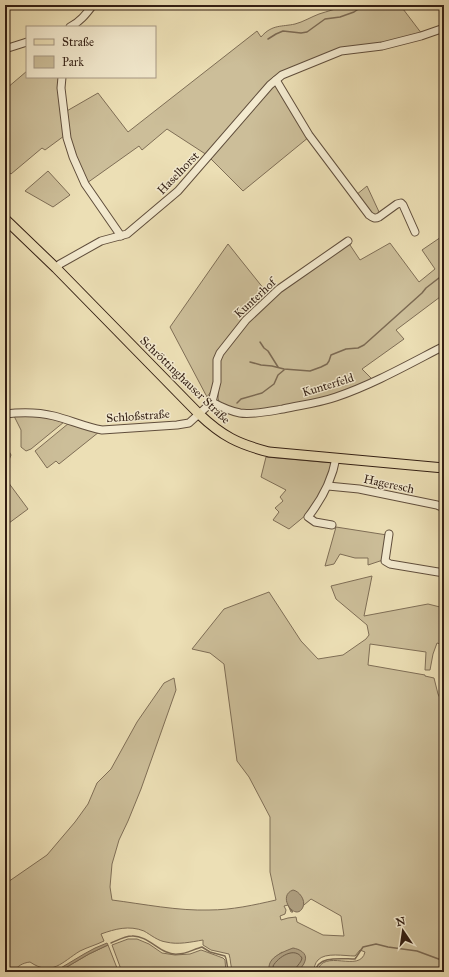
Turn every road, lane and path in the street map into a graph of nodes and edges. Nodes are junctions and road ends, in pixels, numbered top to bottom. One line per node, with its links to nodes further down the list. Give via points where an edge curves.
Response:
1 (93, 5): 2 (street, via 85,16)
2 (72, 26)
3 (444, 28): 7 (street, Haselhorst, via 382,46 341,52 282,75)
4 (26, 42): 5 (street)
5 (5, 49)
6 (62, 78): 10 (street, via 67,138 73,158 85,184)
7 (276, 80): 9 (street, via 309,135 369,215 373,218 379,217 397,204 401,204); 10 (street, Haselhorst, via 178,191 127,234)
8 (5, 219): 12 (main road, Schröttinghauser Straße)
9 (415, 232)
10 (120, 236): 12 (street, Haselhorst, via 101,241)
11 (348, 241): 14 (street, Kunterhof, via 280,290 246,320 217,360 217,382)
12 (56, 268): 16 (main road, Schröttinghauser Straße)
13 (444, 346): 14 (street, Kunterfeld, via 374,381 320,402 242,414)
14 (212, 402): 16 (street)
15 (5, 414): 16 (street, Schloßstraße, via 54,416 102,430 178,425 189,423)
16 (199, 414): 17 (main road, Schröttinghauser Straße, via 225,435 253,448 269,452)
17 (336, 458): 18 (main road, Schröttinghauser Straße); 19 (street)
18 (444, 468)
19 (328, 486): 20 (street, Hageresch, via 359,489); 21 (street, via 308,517 315,522)
20 (444, 508)
21 (332, 525)
22 (389, 534): 23 (street, via 385,561)
23 (444, 573)

